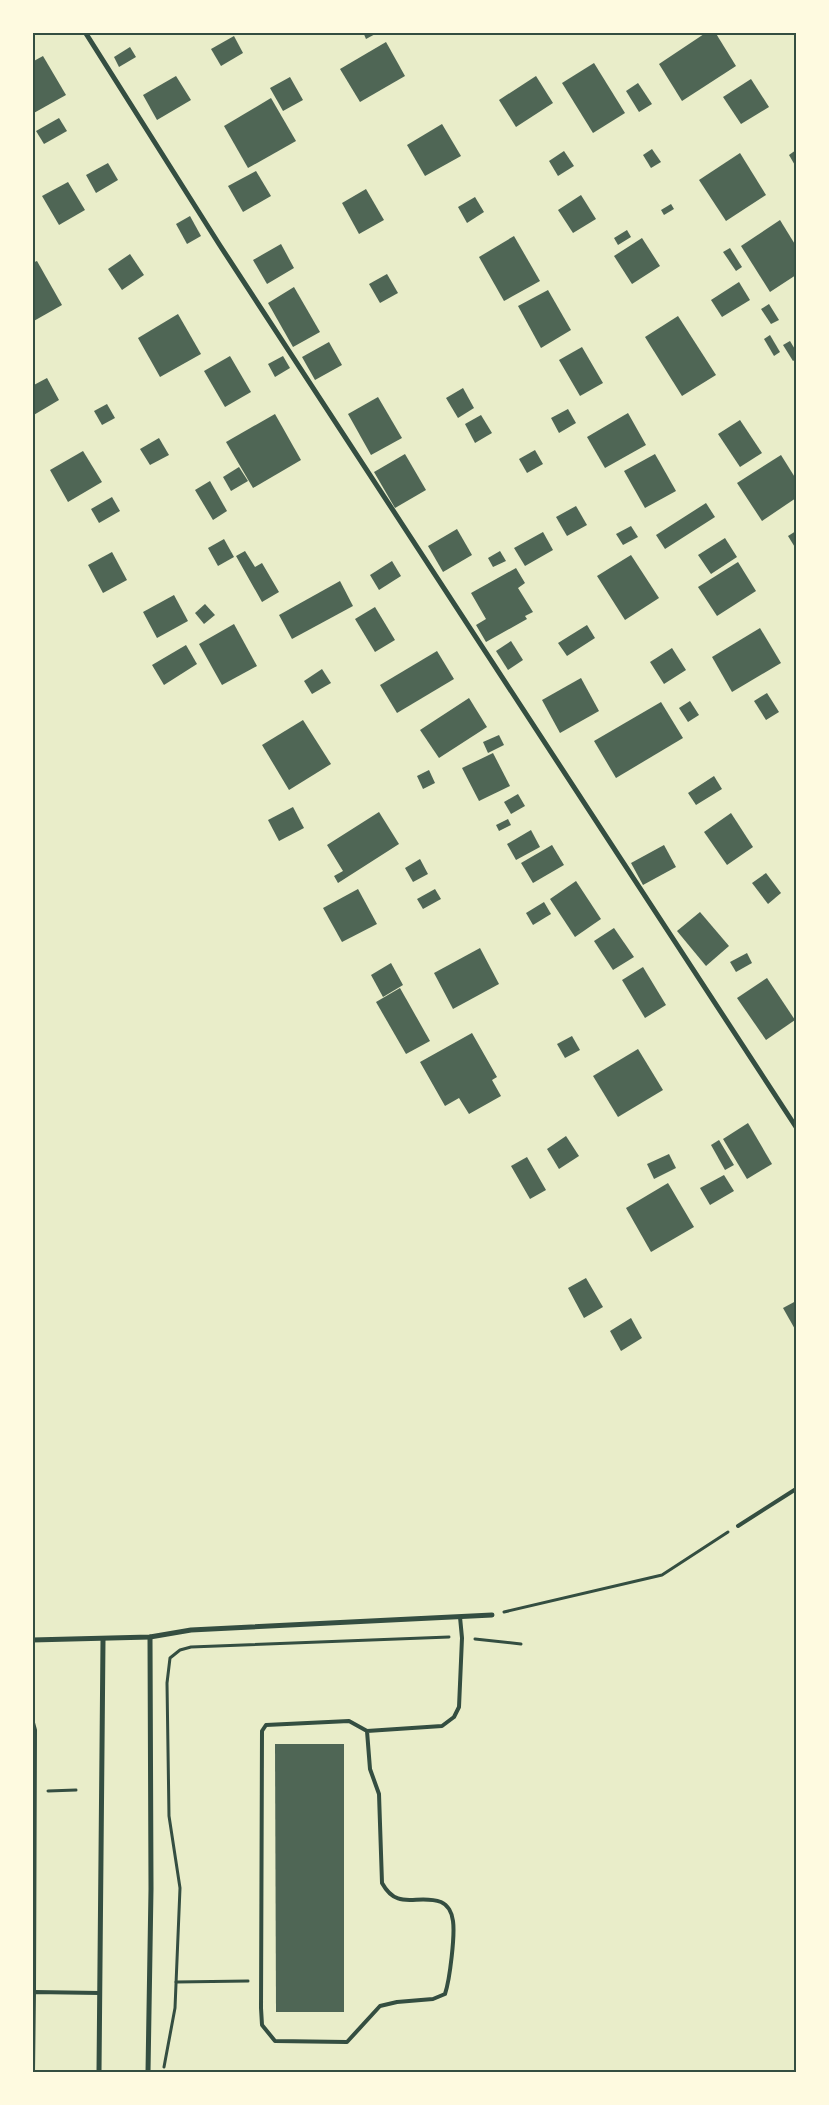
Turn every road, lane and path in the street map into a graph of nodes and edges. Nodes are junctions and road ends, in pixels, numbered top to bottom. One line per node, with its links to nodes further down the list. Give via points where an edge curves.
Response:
1 (85, 32): 2 (street, via 224,253)
2 (796, 1127)
3 (796, 1488): 4 (lane)
4 (738, 1526): 5 (path, via 662,1575)
5 (492, 1616): 6 (street)
6 (460, 1617): 7 (street, via 191,1630); 11 (lane, via 461,1687 459,1707 454,1717 442,1726)
7 (150, 1637): 9 (street); 20 (street)
8 (32, 1640): 9 (street)
9 (103, 1640): 17 (street)
10 (32, 1719): 13 (lane, via 35,1730)
11 (367, 1731): 14 (lane, via 349,1720 266,1724 262,1731); 14 (lane, via 370,1769 379,1794 382,1883 388,1894 400,1899 441,1902 449,1908 453,1921 449,1981 445,1994 433,1999 380,2006 347,2042 275,2041 262,2025)
12 (76, 1790): 13 (path)
13 (35, 1791): 16 (lane)
14 (261, 1980): 15 (path)
15 (176, 1982)
16 (34, 1992): 17 (lane); 18 (lane)
17 (100, 1993): 19 (street)
18 (33, 2072)
19 (99, 2072)
20 (148, 2072)

